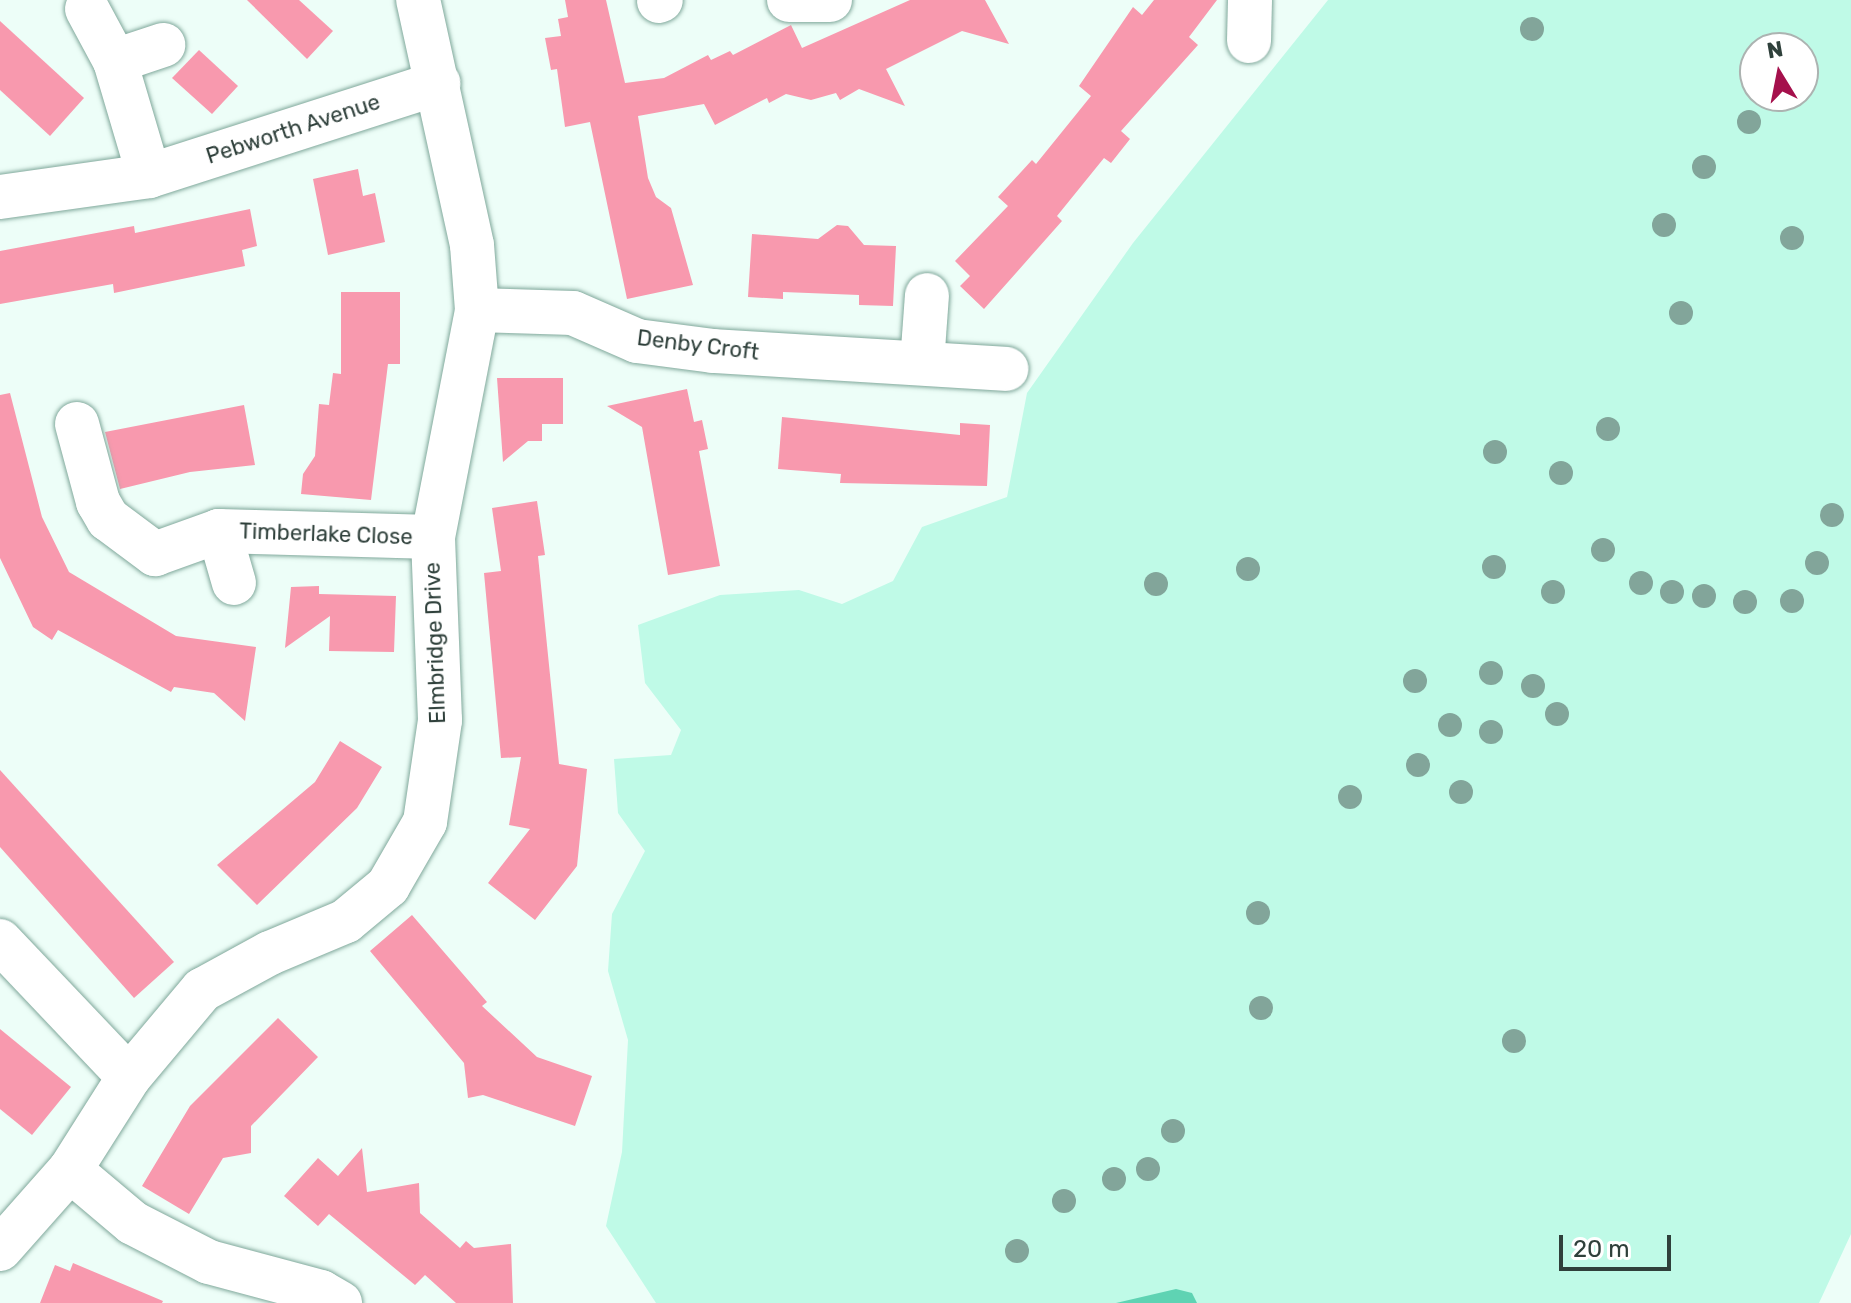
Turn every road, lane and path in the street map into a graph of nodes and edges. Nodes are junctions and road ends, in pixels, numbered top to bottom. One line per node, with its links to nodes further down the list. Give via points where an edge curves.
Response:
1 (418, 0): 7 (street, Elmbridge Drive)
2 (789, 0): 3 (street)
3 (830, 0)
4 (87, 9): 6 (street)
5 (163, 45): 6 (street)
6 (115, 61): 8 (street)
7 (438, 83): 8 (street, Pebworth Avenue); 11 (street, Elmbridge Drive, via 472,245)
8 (149, 176): 9 (street, Pebworth Avenue)
9 (0, 197)
10 (927, 295): 12 (street)
11 (477, 310): 12 (street, Denby Croft, via 573,313 637,341 713,351); 16 (street, Elmbridge Drive)
12 (922, 363): 13 (street, Denby Croft)
13 (1006, 369)
14 (77, 424): 15 (street, Timberlake Close, via 98,502 108,519 155,554)
15 (219, 531): 16 (street, Timberlake Close); 17 (street, Timberlake Close)
16 (433, 537): 19 (street, Elmbridge Drive, via 440,720 425,822 388,886 346,921 202,990)
17 (234, 583)
18 (0, 941): 19 (street)
19 (129, 1077): 20 (street, Elmbridge Drive)
20 (70, 1170): 21 (street, Elmbridge Drive); 22 (street, via 133,1223 209,1262 321,1292)
21 (0, 1249)
22 (340, 1303)

